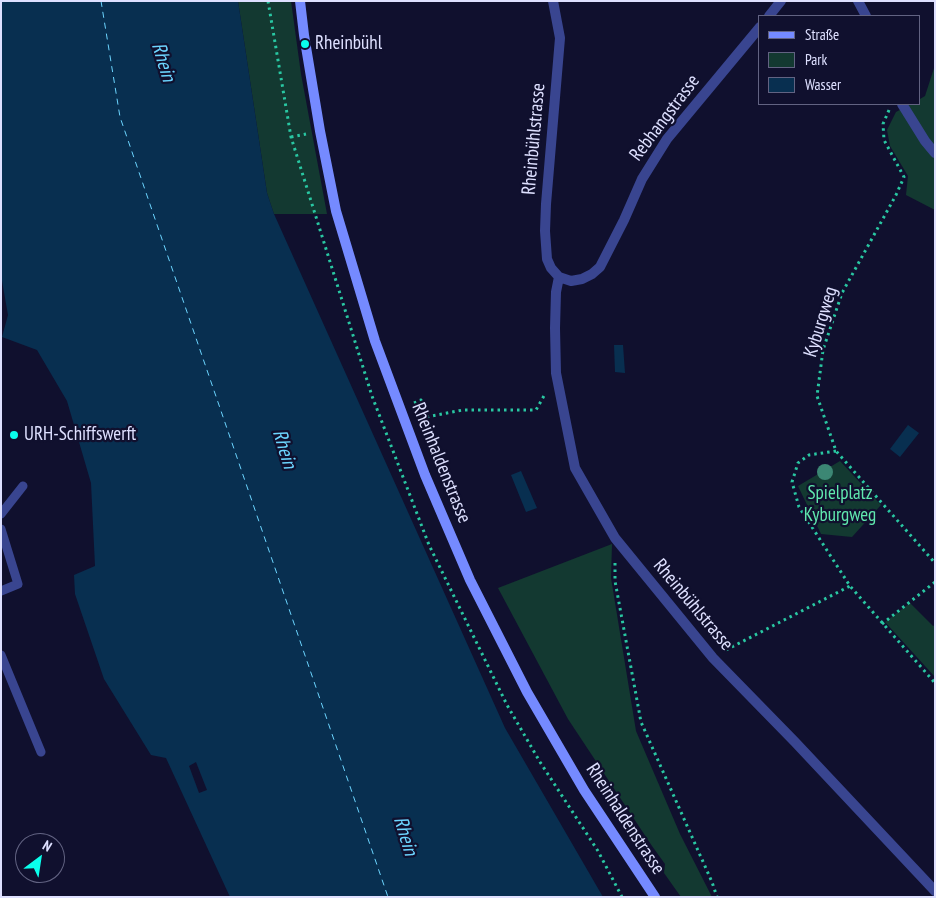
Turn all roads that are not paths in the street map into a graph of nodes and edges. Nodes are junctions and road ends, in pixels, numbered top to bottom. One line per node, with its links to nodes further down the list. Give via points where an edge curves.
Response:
1 (300, 1): 18 (main road, Rheinhaldenstrasse, via 336,211 375,342 425,475 470,580 528,692 584,790)
2 (553, 1): 10 (street, Rheinbühlstrasse, via 560,38 545,231 547,259)
3 (781, 1): 5 (street)
4 (858, 1): 6 (street)
5 (770, 15)
6 (865, 15)
7 (758, 29): 10 (street, Rebhangstrasse, via 667,139 642,179 600,267 582,279 571,281)
8 (903, 105): 9 (street)
9 (935, 153)
10 (559, 277): 17 (street, Rheinbühlstrasse, via 554,328 556,373 575,468 615,538 713,658)
11 (23, 486): 12 (lane)
12 (1, 514)
13 (1, 529): 14 (lane, via 18,584)
14 (1, 591)
15 (1, 655): 16 (lane)
16 (41, 752)
17 (935, 891)
18 (655, 897)

